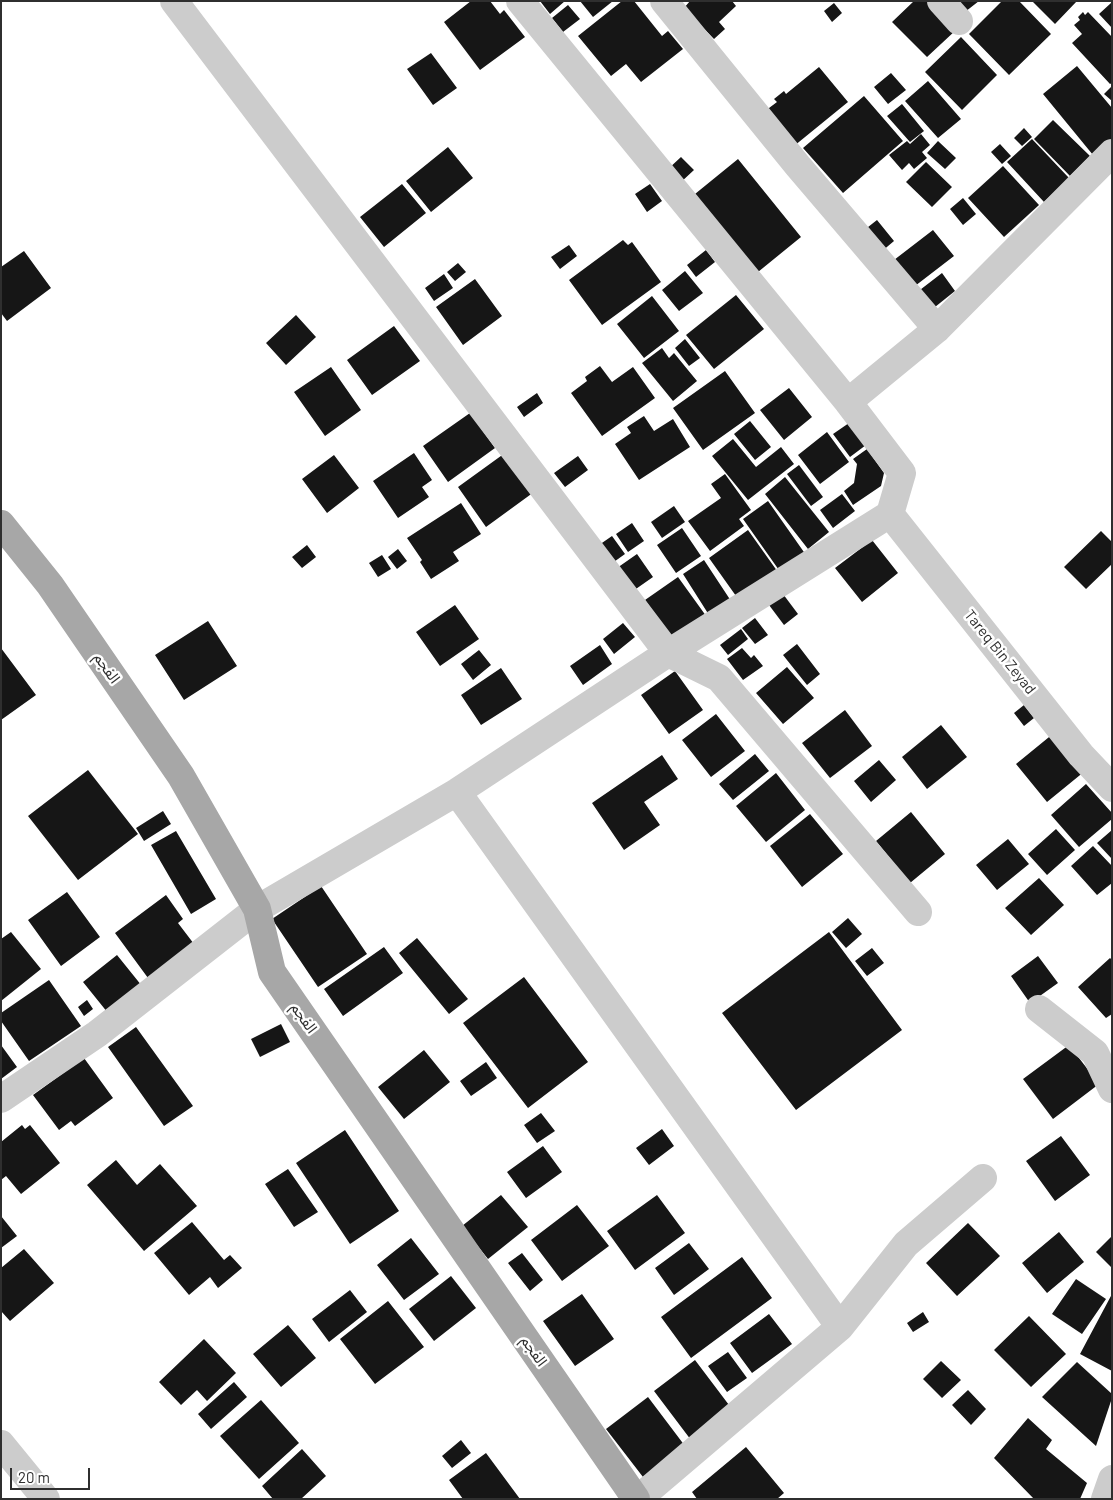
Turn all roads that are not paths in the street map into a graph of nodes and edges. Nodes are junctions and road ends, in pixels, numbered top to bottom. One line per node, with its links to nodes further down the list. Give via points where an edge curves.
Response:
1 (174, 1): 11 (street)
2 (520, 1): 8 (street)
3 (664, 1): 7 (street)
4 (941, 1): 5 (street)
5 (959, 21)
6 (1112, 153): 7 (street)
7 (936, 329): 8 (street)
8 (848, 402): 9 (street, via 902,473)
9 (890, 514): 11 (street); 12 (street, Tareq Bin Zeyad, via 1081,755)
10 (1, 524): 14 (main road, الفجم, via 50,585 181,776)
11 (668, 653): 13 (street); 15 (street, via 719,678)
12 (1112, 788)
13 (457, 792): 14 (street); 20 (street)
14 (258, 908): 18 (street, via 97,1034); 24 (main road, الفجم, via 272,972)
15 (918, 912)
16 (1039, 1009): 17 (street, via 1095,1054)
17 (1112, 1089)
18 (1, 1099)
19 (983, 1178): 20 (street, via 906,1244)
20 (840, 1326): 24 (street)
21 (1, 1444): 23 (street)
22 (1112, 1479): 25 (street)
23 (33, 1494)
24 (637, 1499)
25 (1105, 1499)

